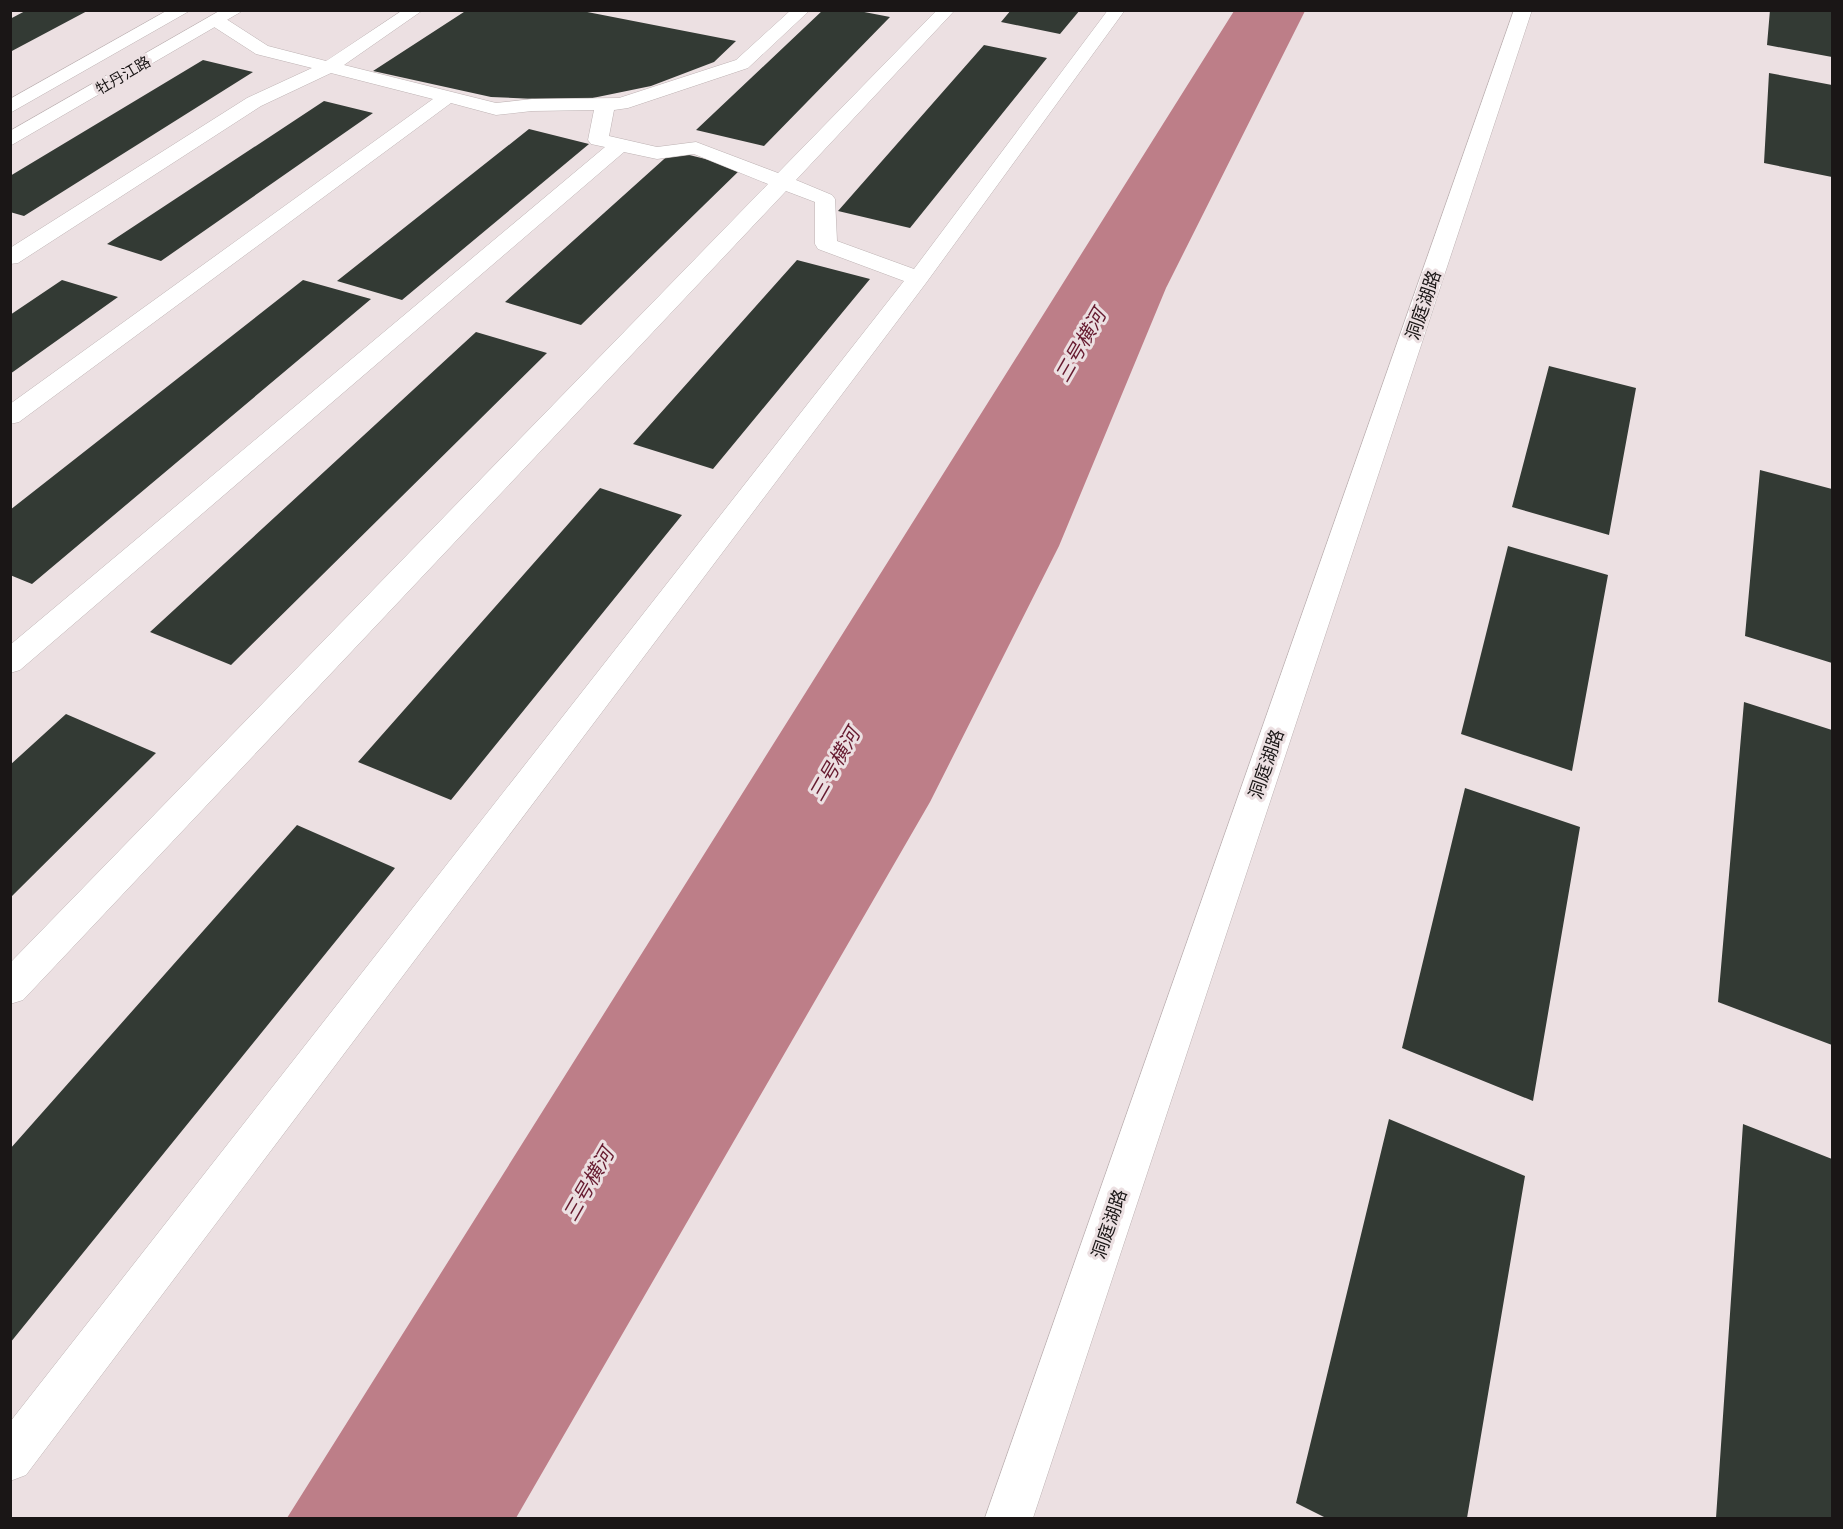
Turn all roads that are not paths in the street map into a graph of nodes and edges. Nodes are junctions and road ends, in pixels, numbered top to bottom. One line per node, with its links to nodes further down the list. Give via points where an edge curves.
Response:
1 (182, 10): 12 (street, 牡丹江路)
2 (235, 10): 8 (street, 牡丹江路)
3 (415, 10): 9 (lane)
4 (802, 10): 11 (lane, via 742,64 621,104)
5 (947, 10): 15 (lane)
6 (1117, 10): 17 (lane)
7 (1523, 10): 22 (street, 洞庭湖路)
8 (217, 21): 9 (lane, via 262,50); 13 (street, 牡丹江路)
9 (329, 67): 10 (lane); 16 (lane, via 254,102)
10 (448, 97): 11 (lane, via 495,109); 18 (lane)
11 (605, 105): 14 (lane, via 598,140)
12 (10, 107)
13 (10, 140)
14 (620, 144): 15 (lane, via 657,153 696,147); 19 (lane)
15 (782, 181): 17 (lane, via 825,199 826,244); 20 (lane)
16 (10, 258)
17 (918, 278): 21 (lane)
18 (10, 416)
19 (10, 662)
20 (10, 988)
21 (10, 1459)
22 (1009, 1518)

